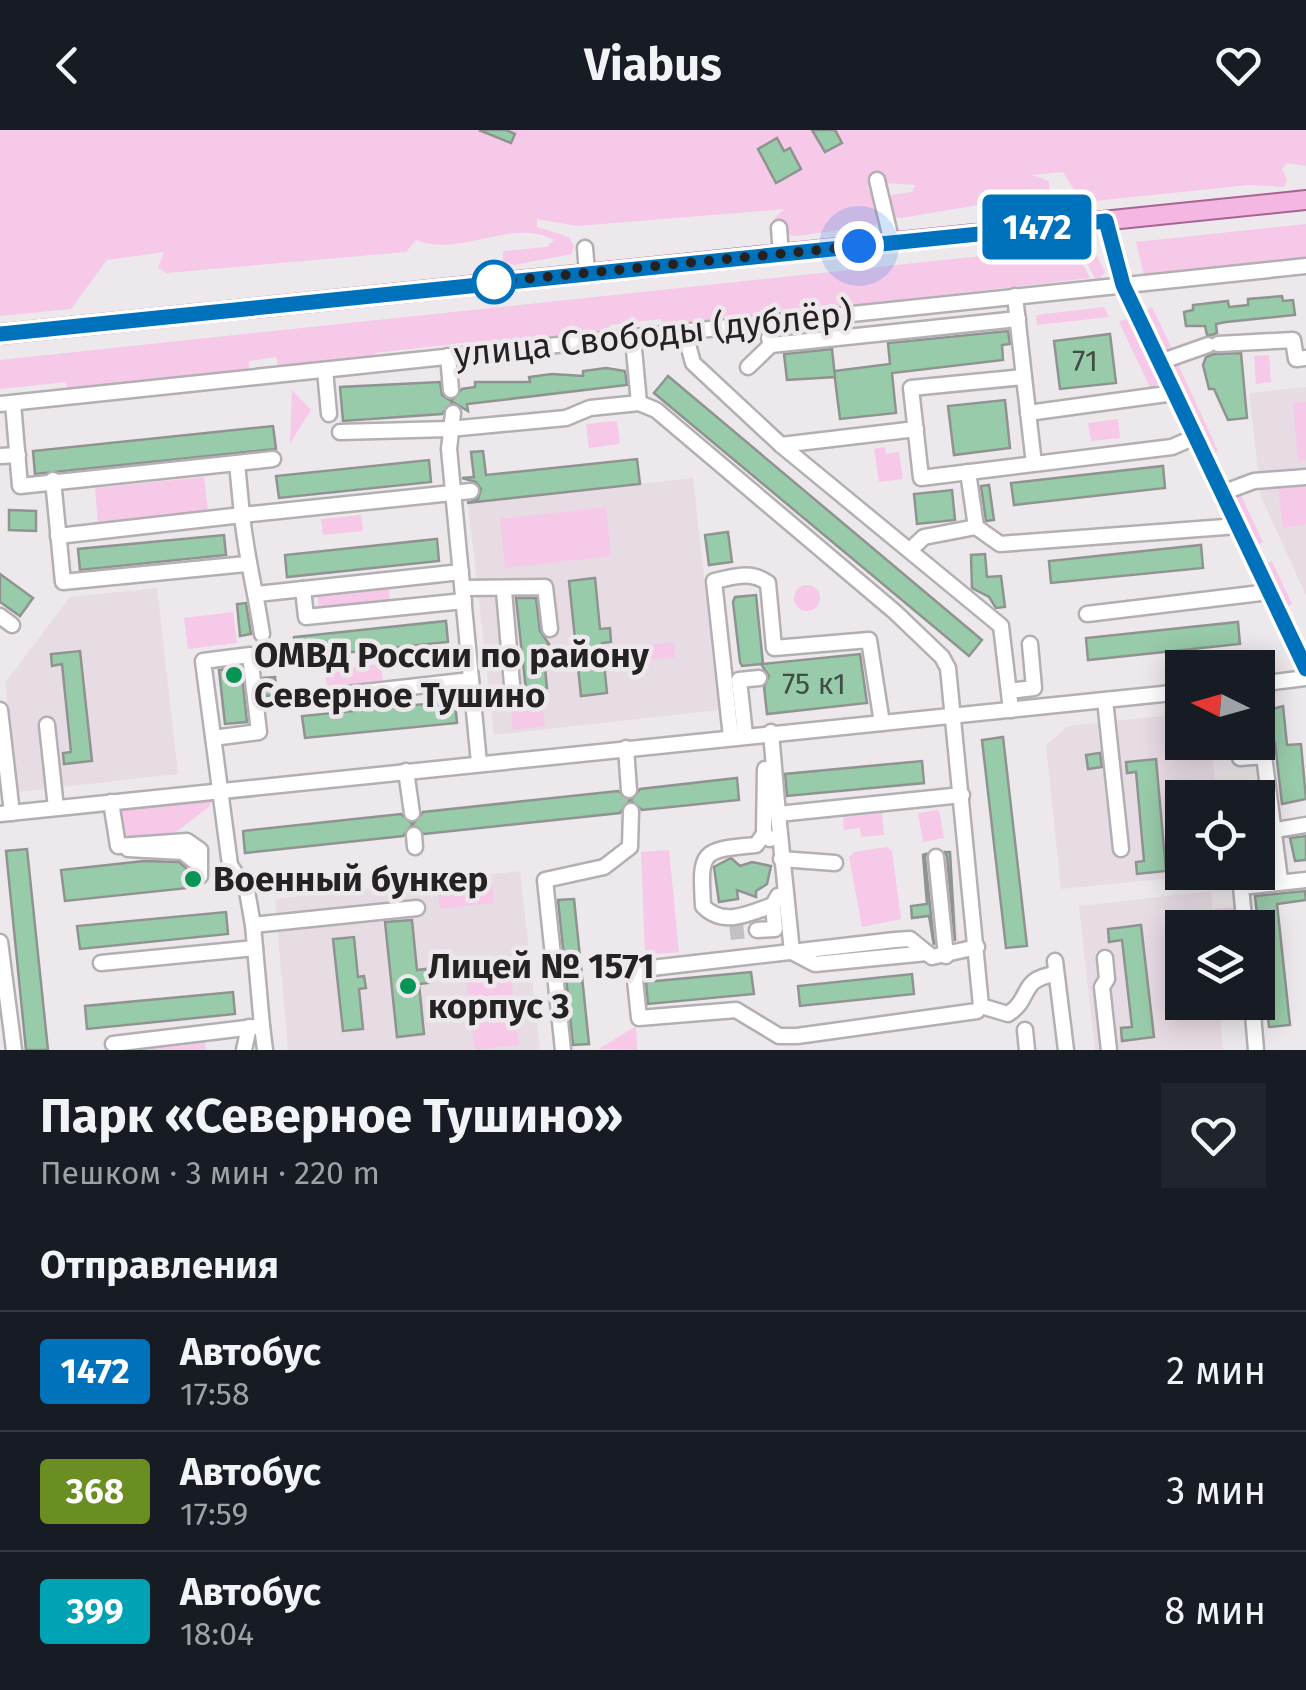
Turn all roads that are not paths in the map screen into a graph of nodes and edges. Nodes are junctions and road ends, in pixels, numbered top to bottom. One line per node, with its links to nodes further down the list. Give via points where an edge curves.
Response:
1 (876, 180): 5 (street)
2 (1306, 200): 3 (main road)
3 (1106, 221): 5 (main road); 10 (street)
4 (779, 228): 7 (street)
5 (892, 243): 7 (main road)
6 (585, 248): 9 (street)
7 (781, 254): 9 (main road)
8 (1306, 266): 10 (street, улица Свободы (дублёр))
9 (587, 272): 18 (main road)
10 (1123, 285): 11 (street, улица Свободы (дублёр)); 24 (street)
11 (1015, 296): 12 (street, улица Свободы (дублёр)); 14 (street)
12 (948, 303): 13 (street, улица Свободы (дублёр)); 16 (street)
13 (856, 311): 15 (street, улица Свободы (дублёр)); 19 (street)
14 (1018, 319): 16 (street); 27 (street)
15 (766, 324): 17 (street, улица Свободы (дублёр)); 21 (street)
16 (951, 326): 19 (street)
17 (685, 333): 20 (street, улица Свободы (дублёр)); 39 (street, via 693,363)
18 (0, 334)
19 (859, 336): 21 (street)
20 (632, 339): 22 (street, улица Свободы (дублёр)); 31 (street)
21 (771, 344): 25 (street)
22 (448, 356): 26 (street, улица Свободы (дублёр)); 28 (street)
23 (1306, 358): 24 (street, via 1296,360 1293,340 1281,338 1213,345)
24 (1160, 362): 29 (street)
25 (748, 368)
26 (325, 370): 30 (street, улица Свободы (дублёр)); 34 (street)
27 (1024, 377): 33 (street); 36 (street, via 911,388)
28 (451, 390)
29 (1174, 393): 33 (street); 38 (street)
30 (6, 403): 40 (street)
31 (638, 403): 35 (street); 78 (street, via 656,410 942,656)
32 (453, 413): 35 (street)
33 (1028, 413): 44 (street)
34 (329, 414)
35 (450, 429): 37 (street); 49 (street)
36 (916, 429): 39 (street); 45 (street, via 922,478)
37 (340, 432)
38 (1195, 437): 44 (street, via 1172,448); 50 (street)
39 (781, 445): 55 (street)
40 (18, 455): 41 (street); 47 (street, via 20,486)
41 (0, 456)
42 (273, 459): 43 (street)
43 (237, 463): 47 (street); 51 (street)
44 (1034, 464): 45 (street)
45 (968, 472): 53 (street)
46 (1306, 476): 50 (street)
47 (53, 480): 54 (street)
48 (471, 491): 49 (street)
49 (454, 492): 51 (street); 57 (street)
50 (1222, 492): 52 (street)
51 (242, 515): 54 (street); 56 (street)
52 (1238, 526): 53 (street, via 1000,544); 60 (street)
53 (976, 527): 55 (street, via 924,536)
54 (58, 536): 56 (street, via 63,582)
55 (910, 550): 71 (street, via 1001,626)
56 (246, 564): 61 (street)
57 (462, 587): 58 (street); 58 (street, via 306,617); 59 (street); 69 (street)
58 (302, 589): 61 (street)
59 (504, 591): 63 (street, via 545,587); 73 (street)
60 (1270, 592): 62 (street); 66 (street)
61 (256, 594): 64 (street)
62 (1087, 614)
63 (550, 630)
64 (262, 634)
65 (1030, 644): 71 (street, via 1034,688)
66 (1306, 669)
67 (759, 678): 82 (street, via 739,680)
68 (1306, 678): 70 (street)
69 (471, 680): 74 (street); 86 (street)
70 (1275, 682)
71 (1009, 690): 77 (street)
72 (1165, 694): 75 (street)
73 (514, 696)
74 (294, 700)
75 (1106, 700): 77 (street); 102 (street)
76 (0, 710): 85 (street)
77 (1011, 710): 78 (street)
78 (954, 716): 79 (street); 90 (street)
79 (882, 723): 81 (street); 82 (street, via 870,640 774,648 768,583 756,574 714,581)
80 (47, 726): 92 (street)
81 (766, 733): 82 (street); 96 (street); 99 (street)
82 (738, 736): 84 (street)
83 (213, 738): 83 (street, via 259,732 250,655 203,661); 89 (street)
84 (626, 748): 86 (street); 88 (street)
85 (3, 760): 94 (street)
86 (480, 763): 87 (street)
87 (406, 771): 89 (street); 95 (street)
88 (629, 790)
89 (219, 791): 91 (street); 114 (street, via 230,864 247,891)
90 (962, 795): 96 (street); 117 (street)
91 (112, 802): 92 (street); 101 (street)
92 (56, 808): 94 (street)
93 (631, 812): 131 (street, via 630,847 604,867 545,880)
94 (6, 813)
95 (412, 813)
96 (778, 814): 103 (street)
97 (1306, 825): 98 (street)
98 (1275, 831)
99 (764, 834): 103 (street); 111 (street, via 756,845 705,855 703,906 714,918 726,919)
100 (1275, 839): 108 (street)
101 (118, 846): 105 (street, via 183,852); 107 (street, via 187,842 200,850)
102 (1121, 849)
103 (780, 852): 106 (street); 110 (street)
104 (936, 856): 120 (street)
105 (193, 860)
106 (834, 862)
107 (200, 876)
108 (1280, 880): 109 (street); 113 (street, via 1241,886)
109 (1306, 880)
110 (786, 895): 111 (street); 119 (street)
111 (772, 905): 115 (street, via 775,928)
112 (417, 908): 114 (street)
113 (1243, 910)
114 (252, 925): 118 (street)
115 (757, 930)
116 (0, 942): 128 (street)
117 (977, 947): 120 (street); 123 (street)
118 (255, 948): 122 (street); 125 (street)
119 (792, 952): 120 (street, via 910,940 928,954); 123 (street, via 634,970 639,1018 736,1010 779,1036 797,1036 938,1020)
120 (946, 956)
121 (1105, 958): 134 (street)
122 (101, 963)
123 (981, 1006): 133 (street, via 1008,1014 1018,1008 1027,985 1056,968)
124 (1254, 1020): 135 (street)
125 (255, 1026): 127 (street); 129 (street); 130 (street)
126 (1025, 1030): 132 (street)
127 (113, 1044)
128 (14, 1050)
129 (244, 1050)
130 (265, 1050)
131 (563, 1050)
132 (1028, 1050)
133 (1066, 1050)
134 (1109, 1050)
135 (1256, 1050)

